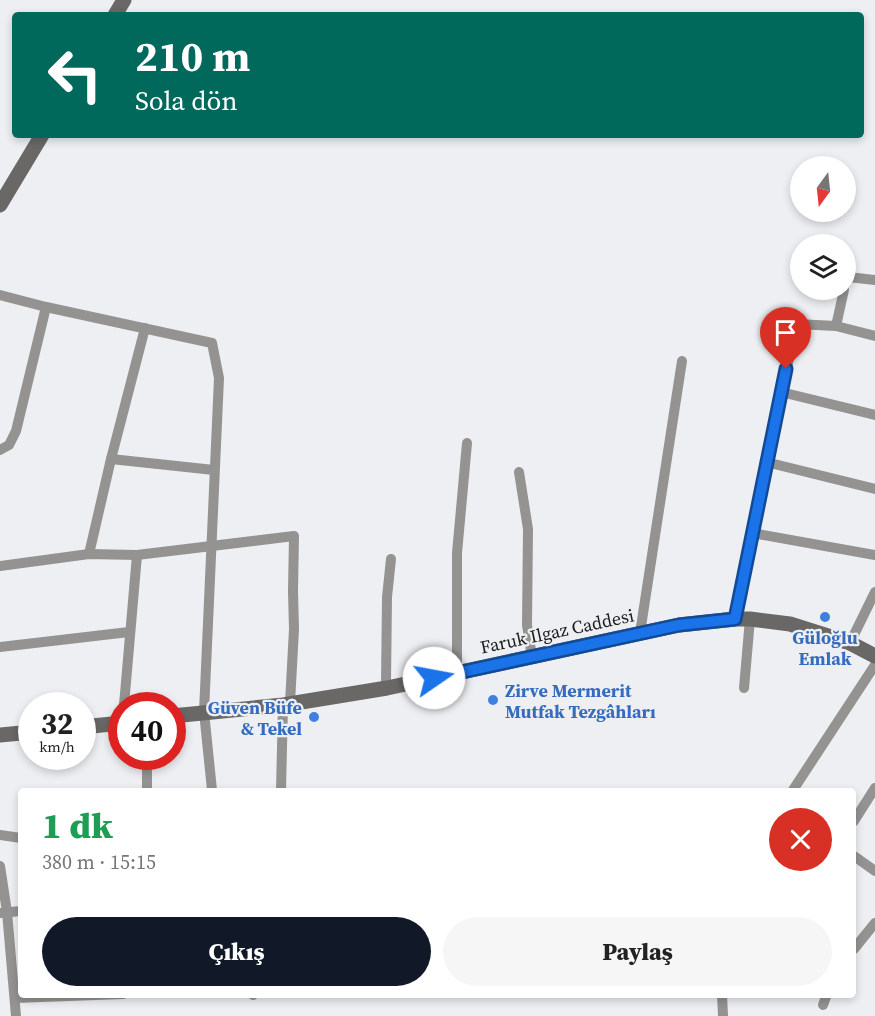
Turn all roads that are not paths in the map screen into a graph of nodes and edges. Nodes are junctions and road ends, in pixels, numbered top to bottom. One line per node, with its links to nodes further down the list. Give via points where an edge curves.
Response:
1 (40, 138): 2 (street)
2 (0, 205)
3 (856, 278): 4 (street)
4 (875, 280)
5 (0, 296): 7 (street)
6 (842, 300): 8 (street)
7 (46, 308): 9 (street); 15 (street, via 16,431 9,445)
8 (836, 326): 10 (street); 12 (street, via 795,324)
9 (145, 328): 16 (street); 18 (street, via 212,344 219,378)
10 (875, 336)
11 (682, 361): 31 (street)
12 (781, 392): 13 (street); 17 (street)
13 (875, 415)
14 (467, 443): 37 (street, via 457,553)
15 (0, 450)
16 (111, 459): 18 (street); 23 (street)
17 (766, 462): 20 (street); 21 (street)
18 (214, 470): 22 (street)
19 (519, 472): 35 (street, via 528,529 527,625)
20 (875, 489)
21 (752, 533): 25 (street); 29 (street)
22 (213, 545): 24 (street); 41 (street, via 294,536 294,629); 42 (street)
23 (89, 554): 24 (street); 27 (street)
24 (137, 555): 30 (street)
25 (875, 555)
26 (391, 559): 38 (street)
27 (0, 566)
28 (875, 592): 32 (street)
29 (742, 619): 31 (street, Faruk Ilgaz Caddesi); 32 (street, Faruk Ilgaz Caddesi, via 790,624); 39 (street)
30 (129, 632): 33 (street); 40 (street)
31 (640, 633): 35 (street, Faruk Ilgaz Caddesi)
32 (850, 643): 34 (street, Faruk Ilgaz Caddesi)
33 (0, 648)
34 (875, 656)
35 (532, 657): 37 (street, Faruk Ilgaz Caddesi)
36 (875, 665): 50 (street)
37 (457, 673): 38 (street, Faruk Ilgaz Caddesi)
38 (387, 688): 41 (street, Faruk Ilgaz Caddesi)
39 (744, 688)
40 (125, 692)
41 (286, 704): 42 (street, Faruk Ilgaz Caddesi); 49 (street)
42 (204, 712): 43 (street, Faruk Ilgaz Caddesi); 48 (street)
43 (186, 715)
44 (18, 733): 45 (street)
45 (0, 735)
46 (147, 770): 47 (street)
47 (147, 788)
48 (212, 788)
49 (281, 788)
50 (795, 788)
51 (875, 788): 52 (street)
52 (856, 818)
53 (0, 835): 54 (street)
54 (18, 837)
55 (856, 857): 57 (street)
56 (0, 866): 58 (street)
57 (875, 871)
58 (4, 913): 61 (street)
59 (875, 923): 60 (street)
60 (856, 947)
61 (15, 998): 62 (street); 64 (street)
62 (18, 998)
63 (722, 998): 65 (street)
64 (16, 1016)
65 (723, 1016)

